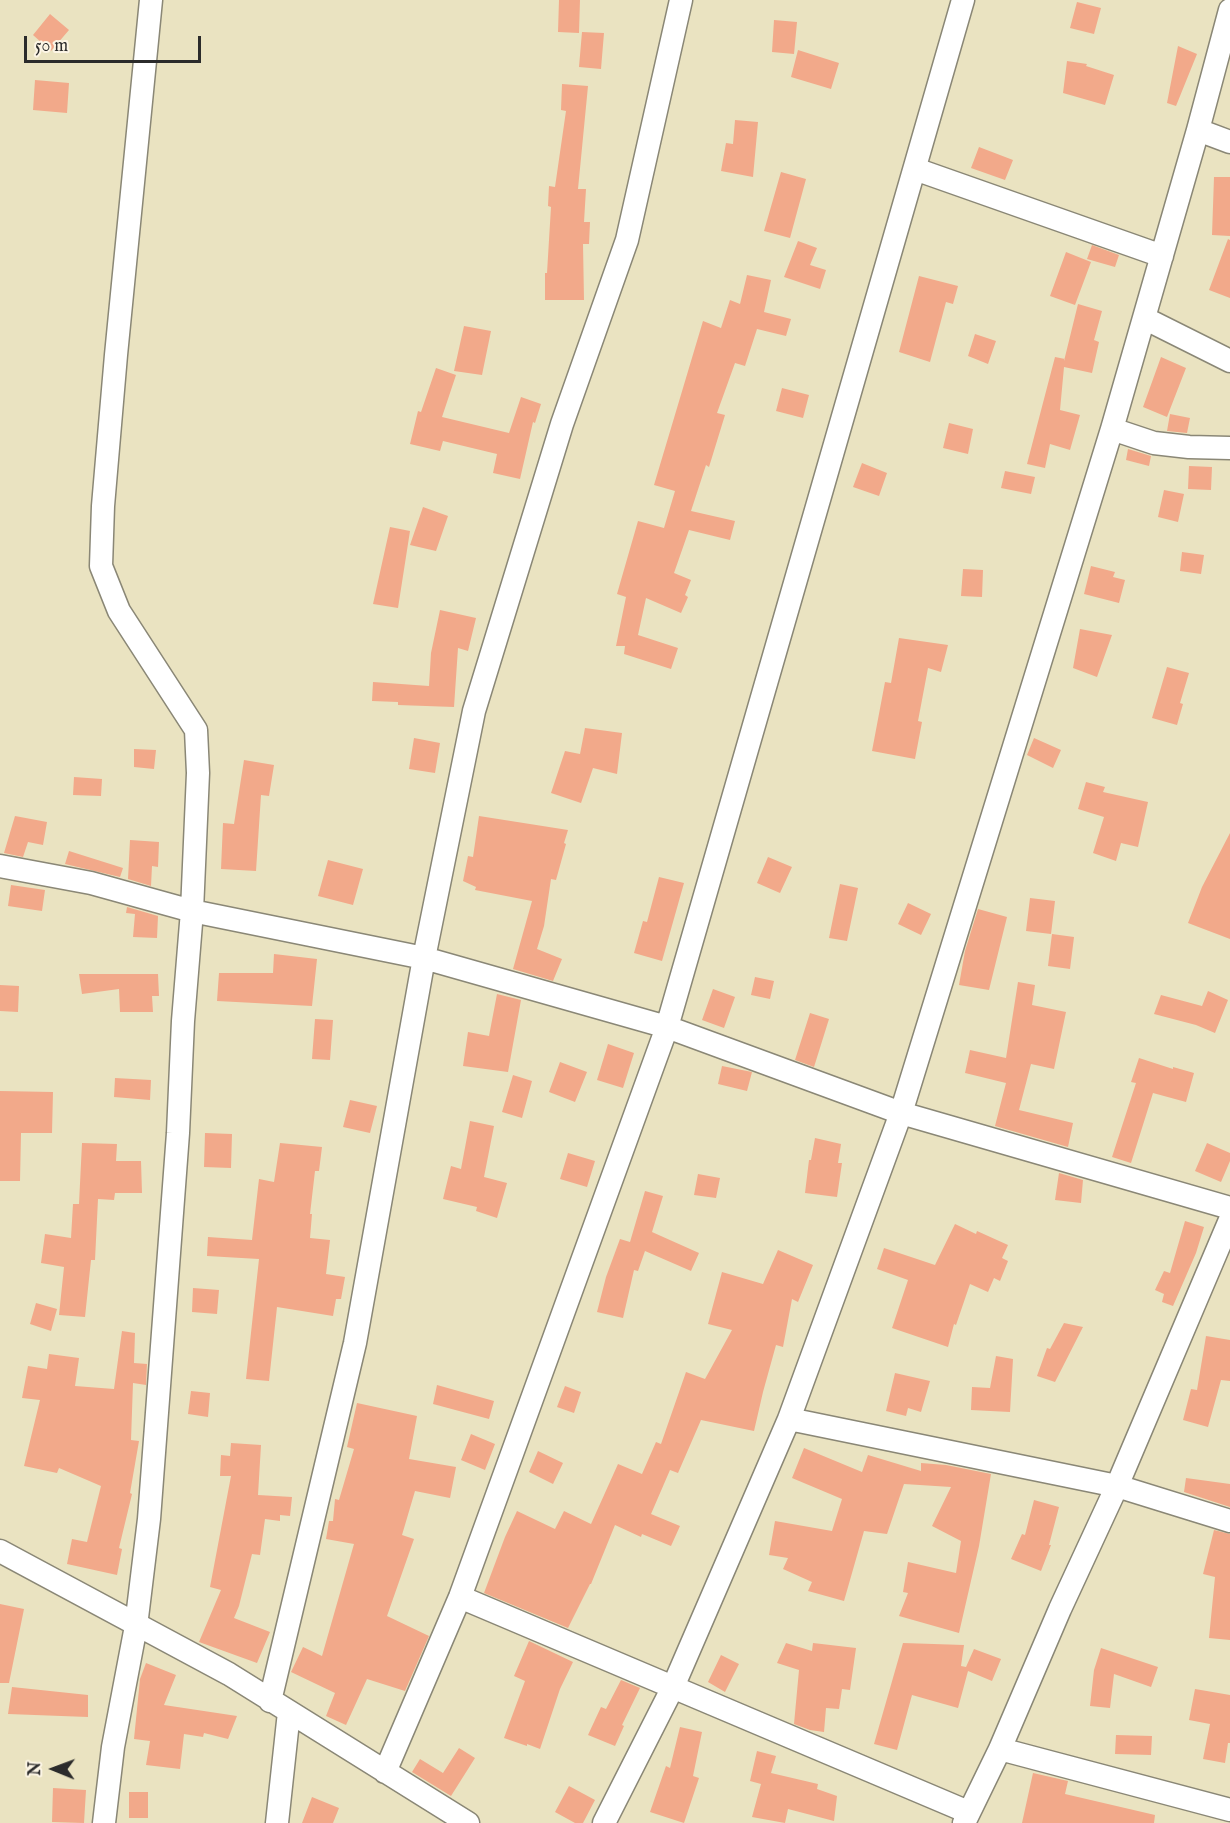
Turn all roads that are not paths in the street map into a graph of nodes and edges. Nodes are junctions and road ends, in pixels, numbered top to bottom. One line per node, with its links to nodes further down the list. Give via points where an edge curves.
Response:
1 (151, 0): 14 (street, via 116,355 101,566 119,611 196,730)
2 (681, 0): 15 (street, via 627,240 562,424 474,711)
3 (963, 0): 7 (street)
4 (1230, 9): 5 (street)
5 (1198, 130): 6 (street); 8 (street)
6 (1230, 142)
7 (915, 169): 8 (street); 16 (street)
8 (1162, 256): 9 (street)
9 (1144, 318): 10 (street); 11 (street)
10 (1230, 361)
11 (1112, 429): 12 (street, via 1154,443); 17 (street)
12 (1230, 448)
13 (0, 866): 14 (street, via 91,883)
14 (192, 911): 15 (street); 25 (street, via 149,1519)
15 (424, 958): 16 (street); 27 (street, via 354,1343)
16 (667, 1027): 17 (street); 24 (street)
17 (901, 1113): 18 (street); 20 (street)
18 (1230, 1208)
19 (1230, 1220): 21 (street)
20 (789, 1419): 21 (street); 26 (street)
21 (1117, 1486): 22 (street); 28 (street)
22 (1230, 1521)
23 (0, 1551): 25 (street)
24 (460, 1597): 26 (street); 29 (street)
25 (136, 1626): 27 (street, via 229,1674); 32 (street, via 113,1747)
26 (672, 1687): 31 (street); 35 (street)
27 (279, 1706): 29 (street); 33 (street)
28 (1000, 1749): 30 (street); 31 (street)
29 (385, 1772): 34 (street)
30 (1230, 1810)
31 (966, 1818)
32 (104, 1823)
33 (277, 1823)
34 (468, 1823)
35 (604, 1823)

